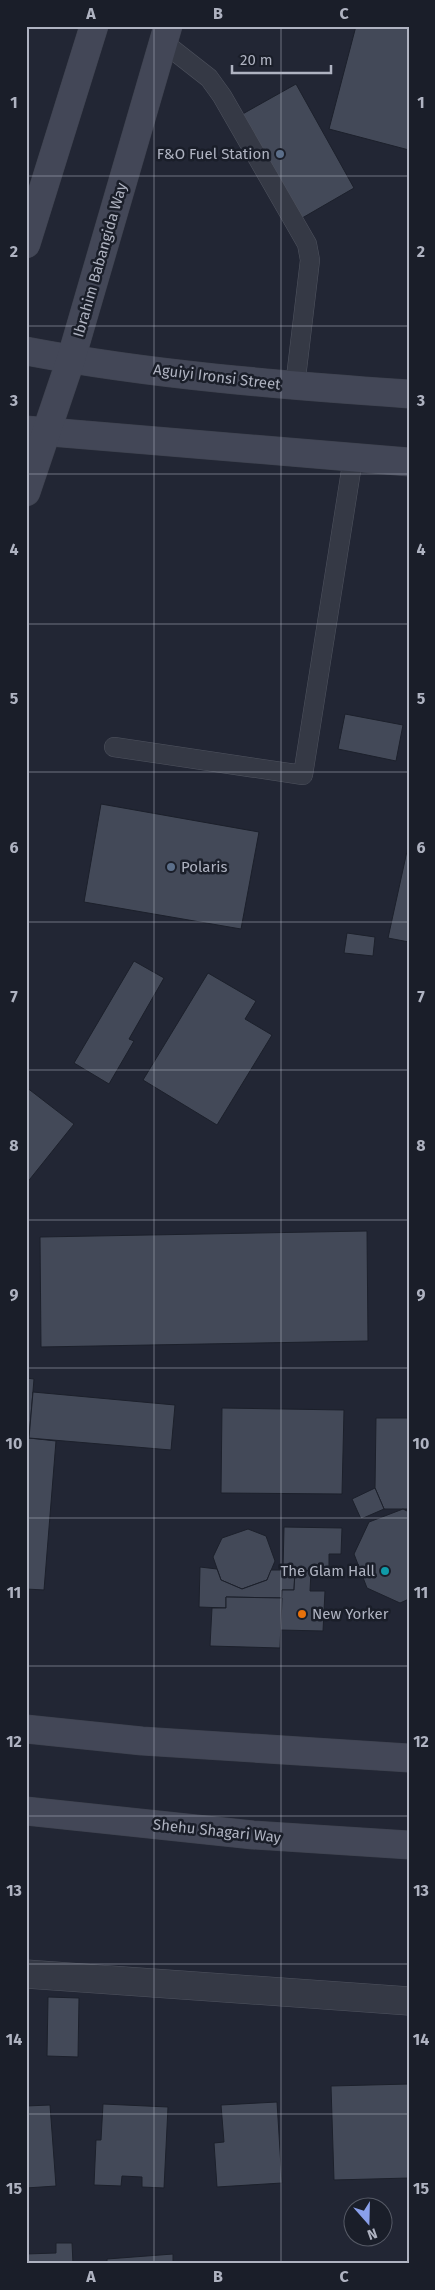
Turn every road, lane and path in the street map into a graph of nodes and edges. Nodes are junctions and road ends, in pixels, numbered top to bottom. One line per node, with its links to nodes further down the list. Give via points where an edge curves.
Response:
1 (94, 26): 3 (main road)
2 (166, 34): 5 (main road, Ibrahim Babangida Way); 6 (lane, via 222,96 307,244 310,260)
3 (26, 244)
4 (26, 351): 5 (main road, Aguiyi Ironsi Street)
5 (71, 360): 6 (main road, Aguiyi Ironsi Street); 8 (main road, Ibrahim Babangida Way)
6 (295, 386): 7 (main road, Aguiyi Ironsi Street)
7 (409, 394)
8 (36, 431): 9 (main road); 11 (main road, Ibrahim Babangida Way)
9 (353, 458): 10 (main road); 12 (lane, via 303,775)
10 (409, 462)
11 (26, 492)
12 (114, 747)
13 (26, 1729): 14 (main road, via 142,1741)
14 (409, 1758)
15 (26, 1811): 16 (main road, Shehu Shagari Way, via 253,1836)
16 (409, 1845)
17 (26, 1974): 18 (street)
18 (409, 2001)

